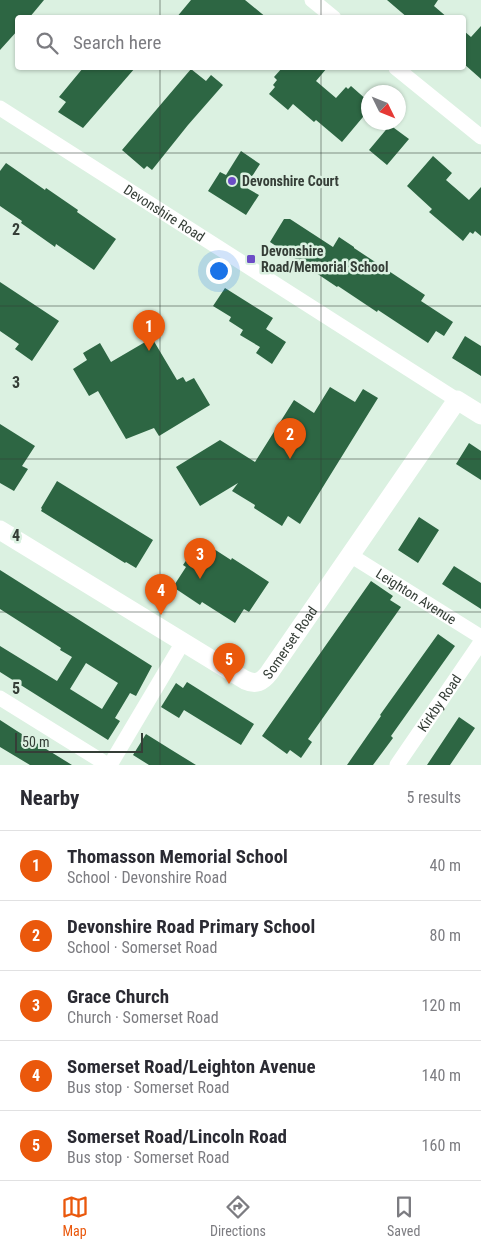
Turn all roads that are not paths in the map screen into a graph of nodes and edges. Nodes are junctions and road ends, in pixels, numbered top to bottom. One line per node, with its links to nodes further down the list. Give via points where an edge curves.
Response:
1 (312, 0): 2 (street)
2 (330, 15)
3 (398, 70): 5 (street)
4 (0, 108): 6 (street, Devonshire Road)
5 (481, 137)
6 (457, 400): 7 (street, Devonshire Road); 9 (street, Somerset Road)
7 (481, 416)
8 (0, 530): 11 (street, Somerset Road)
9 (350, 555): 10 (street, Leighton Avenue); 11 (street, Somerset Road, via 269,674 260,682 250,682)
10 (481, 637)
11 (183, 642): 14 (street)
12 (481, 642): 15 (street, Kirkby Road)
13 (0, 698): 14 (street)
14 (109, 765)
15 (398, 765)

